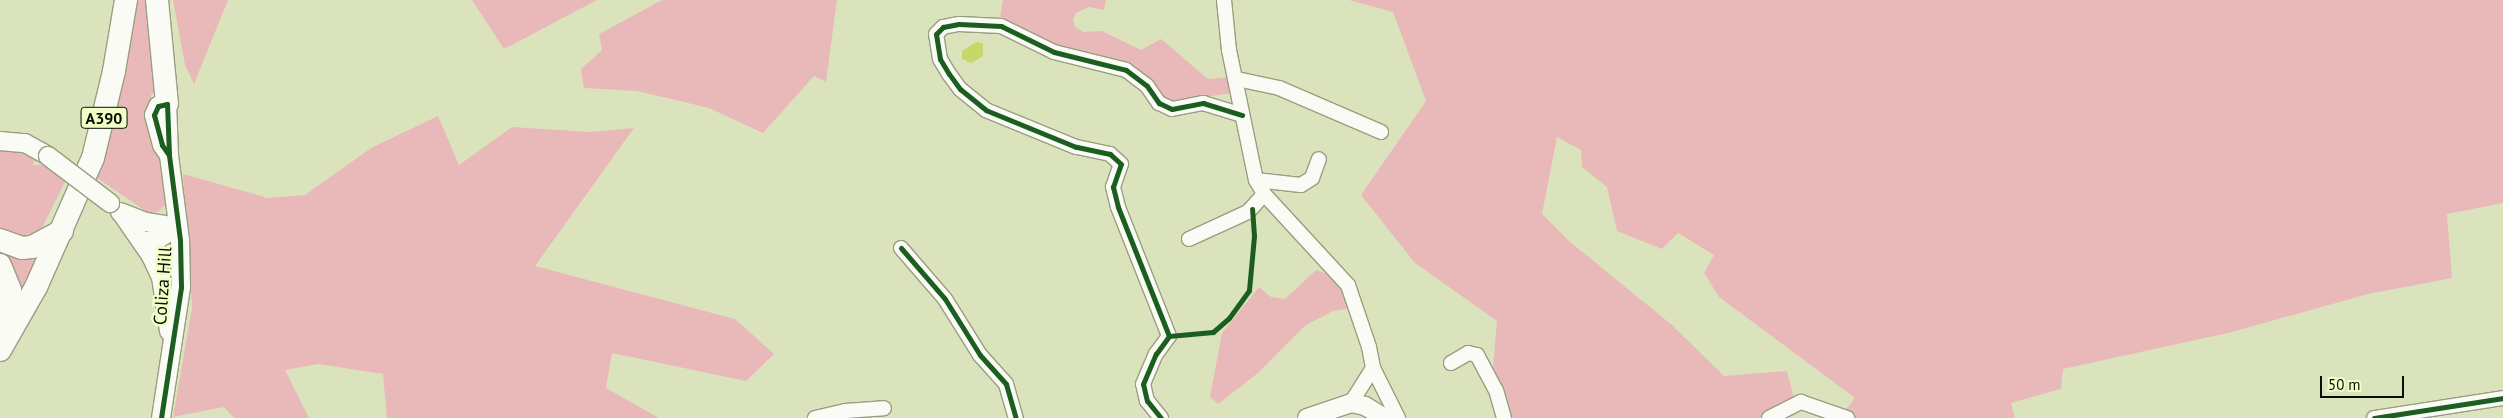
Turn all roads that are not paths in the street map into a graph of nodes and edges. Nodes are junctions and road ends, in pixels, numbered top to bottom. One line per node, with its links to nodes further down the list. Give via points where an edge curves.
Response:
1 (126, 0): 13 (highway, A390, via 114,71 93,158)
2 (157, 0): 5 (highway)
3 (1224, 0): 4 (street, via 1229,50)
4 (1237, 79): 6 (street); 7 (street, via 1280,88)
5 (167, 104): 12 (street, Coliza Hill, via 158,106 154,115 162,145 169,156)
6 (1242, 115): 10 (street); 29 (street, via 1203,103 1172,109 1159,103 1147,86 1126,70 1061,54 1001,26 959,24 943,27 936,34 940,59 949,74 960,89 986,110 1076,147 1110,154 1121,164 1113,187 1118,207 1169,336 1156,354 1143,384 1147,401)
7 (1381, 132)
8 (0, 142): 14 (street, bridge, via 25,143 48,156 116,208)
9 (1319, 159): 10 (street, via 1312,178 1302,185)
10 (1256, 180): 11 (street)
11 (1264, 194): 15 (street, via 1248,212); 22 (street, via 1348,284)
12 (177, 227): 14 (street); 19 (street, Coliza Hill, via 181,287)
13 (62, 231): 16 (highway, via 32,247); 20 (highway, A390, via 36,287)
14 (142, 233): 19 (street, via 161,277)
15 (1189, 239)
16 (0, 240)
17 (900, 248): 28 (street, via 945,299 980,355 1006,384)
18 (0, 265): 20 (highway, via 10,290)
19 (172, 341): 26 (street, Coliza Hill)
20 (2, 347)
21 (1451, 362): 33 (street, via 1468,353 1476,355 1496,390)
22 (1373, 368): 24 (street); 32 (street)
23 (2503, 398): 36 (street)
24 (1351, 403): 30 (street); 31 (street, via 1365,406)
25 (884, 408): 27 (street, via 845,411)
26 (161, 418)
27 (816, 418)
28 (1016, 418)
29 (1161, 418)
30 (1307, 418)
31 (1385, 418)
32 (1398, 418)
33 (1504, 418)
34 (1769, 418): 35 (street, via 1801,402)
35 (1847, 418)
36 (2374, 418)

